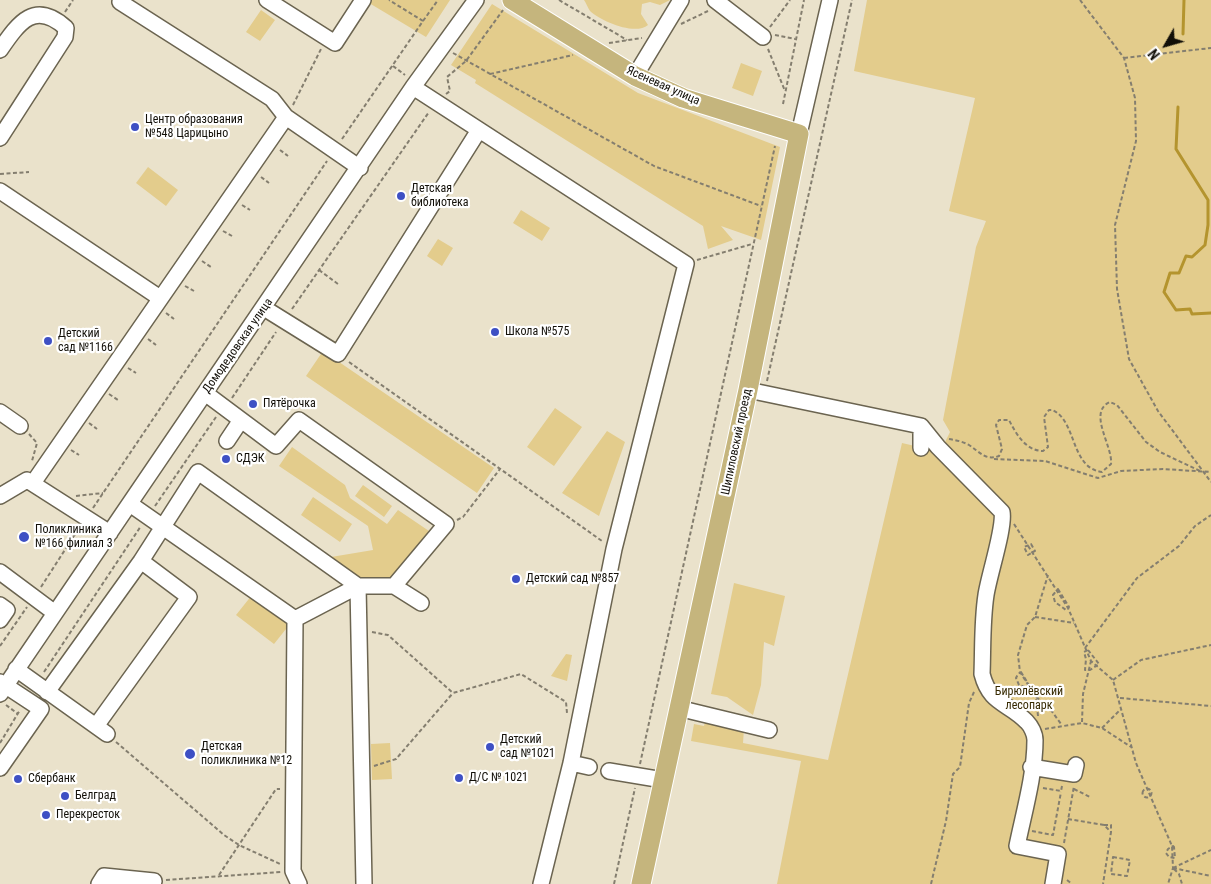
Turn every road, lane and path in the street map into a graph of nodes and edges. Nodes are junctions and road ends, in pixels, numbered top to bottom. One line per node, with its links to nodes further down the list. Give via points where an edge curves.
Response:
1 (73, 0): 17 (path)
2 (267, 0): 20 (street)
3 (363, 0): 20 (street, via 335,43)
4 (389, 0): 18 (path)
5 (438, 0): 18 (path)
6 (476, 0): 31 (street, Домодедовская улица)
7 (559, 0): 22 (path)
8 (681, 0): 30 (street)
9 (715, 0): 19 (street)
10 (790, 0): 21 (path, via 766,33)
11 (804, 0): 21 (path)
12 (830, 0): 37 (street, Шипиловский проезд)
13 (852, 0): 54 (path)
14 (1080, 0): 27 (path)
15 (120, 2): 35 (street, via 272,99)
16 (508, 4): 28 (path); 30 (main road, Ясеневая улица)
17 (59, 20): 24 (street, via 45,11 34,10 24,15); 38 (street, via 66,28 65,37)
18 (423, 21): 40 (path)
19 (763, 37): 32 (path)
20 (327, 38): 35 (path)
21 (795, 39): 32 (path)
22 (627, 40)
23 (1211, 48): 27 (path)
24 (0, 50)
25 (453, 53): 28 (path)
26 (573, 54): 29 (path)
27 (1124, 58): 66 (path, via 1135,98 1137,120 1136,141 1115,225 1117,289 1128,359 1158,411)
28 (466, 61): 29 (path); 33 (path, via 447,77 450,92)
29 (489, 75): 45 (path, via 654,166)
30 (635, 76): 37 (main road, Ясеневая улица, via 683,98)
31 (413, 87): 33 (street); 41 (street, Домодедовская улица)
32 (785, 90): 34 (path)
33 (436, 102): 36 (street); 48 (path)
34 (783, 104)
35 (286, 117): 40 (street); 50 (street)
36 (480, 130): 47 (street); 53 (street)
37 (800, 134): 54 (main road, Шипиловский проезд)
38 (0, 138)
39 (775, 146): 45 (path)
40 (334, 150): 41 (street); 70 (path)
41 (360, 168): 51 (street, Домодедовская улица)
42 (29, 172): 43 (path)
43 (0, 174)
44 (0, 191): 50 (street)
45 (761, 206): 46 (path)
46 (752, 244): 47 (path); 140 (path)
47 (686, 264): 82 (street)
48 (319, 270): 49 (path); 52 (path)
49 (338, 284)
50 (160, 298): 68 (street)
51 (264, 308): 52 (street); 55 (street, Домодедовская улица)
52 (284, 320): 53 (street); 56 (path)
53 (338, 354): 65 (path)
54 (756, 391): 60 (street); 121 (main road, Шипиловский проезд)
55 (205, 393): 56 (street); 73 (street, Домодедовская улица)
56 (225, 408): 58 (street); 76 (path)
57 (0, 412): 59 (street)
58 (241, 420): 62 (street); 78 (street, via 276,446 299,420)
59 (20, 426): 68 (path, via 37,442)
60 (921, 426): 61 (street); 63 (street); 74 (street)
61 (944, 439): 64 (path, via 968,444 985,457)
62 (227, 441)
63 (921, 448)
64 (992, 458): 66 (path, via 1045,461 1098,478 1121,471 1163,468); 66 (path, via 999,456 1002,449 996,425 1004,418 1034,451 1043,451 1048,446 1044,417 1052,410 1061,416 1085,466 1102,472 1111,464 1112,456 1100,410 1110,402 1117,405 1146,442)
65 (500, 469): 78 (path, via 463,517); 82 (path)
66 (1202, 472): 67 (path); 69 (path)
67 (1211, 472)
68 (30, 482): 71 (street); 77 (street)
69 (1211, 482)
70 (103, 493): 72 (path); 77 (path)
71 (0, 496)
72 (75, 496)
73 (130, 504): 76 (street); 80 (street, Домодедовская улица)
74 (1002, 512): 81 (path); 110 (street, via 1004,520 985,597)
75 (1211, 515): 104 (path, via 1195,526 1179,546 1137,578)
76 (148, 517): 79 (street); 114 (path)
77 (86, 518): 80 (street); 90 (path)
78 (446, 524): 88 (street)
79 (163, 528): 84 (street); 87 (street, via 198,472); 96 (street)
80 (110, 533): 94 (street, Домодедовская улица)
81 (1029, 544): 83 (path); 83 (path, via 1024,547 1028,555)
82 (614, 549): 133 (street)
83 (1033, 552): 86 (path)
84 (141, 561): 114 (street); 129 (street, via 190,597)
85 (0, 572): 90 (street)
86 (1048, 575): 89 (path); 95 (path)
87 (358, 586): 88 (street); 96 (street); 99 (street)
88 (394, 586): 91 (street)
89 (1057, 590): 93 (path); 93 (path, via 1053,595 1054,602 1062,609)
90 (33, 598): 94 (street); 101 (path)
91 (421, 602)
92 (0, 605): 97 (street, via 7,610)
93 (1068, 608): 98 (path)
94 (55, 613): 107 (street, Домодедовская улица)
95 (1035, 617): 98 (path); 102 (path, via 1027,625)
96 (294, 619): 145 (street)
97 (0, 620)
98 (1074, 623): 104 (path)
99 (360, 628): 115 (path, via 388,635); 138 (street)
100 (1017, 645): 102 (path)
101 (0, 646)
102 (1020, 646): 109 (path)
103 (1211, 646): 111 (path, via 1141,660)
104 (1086, 649): 105 (path); 106 (path, via 1100,664); 108 (path)
105 (1091, 661): 106 (path); 108 (path)
106 (1098, 666): 108 (path); 111 (path)
107 (16, 669): 113 (street, Домодедовская улица); 114 (street)
108 (1087, 670): 125 (path)
109 (1020, 672): 112 (path); 112 (path, via 1017,682 1022,687)
110 (982, 674): 128 (street, via 991,695); 170 (path, via 969,703 960,767 953,774)
111 (1113, 680): 117 (path)
112 (1027, 686): 116 (path)
113 (2, 687): 118 (street)
114 (41, 688): 129 (street)
115 (453, 693): 124 (path, via 521,674 566,702); 138 (path, via 396,759)
116 (1036, 697): 126 (path, via 1048,706); 128 (path, via 1039,709)
117 (1120, 698): 120 (path); 122 (path)
118 (26, 699): 123 (path); 137 (street, via 41,709)
119 (0, 700): 123 (path)
120 (1211, 706)
121 (678, 708): 130 (street); 141 (main road, Шипиловский проезд)
122 (1121, 709): 127 (path); 132 (path)
123 (18, 714): 131 (path)
124 (567, 719)
125 (1082, 723): 126 (path); 127 (path)
126 (1061, 725): 128 (path)
127 (1102, 728): 132 (path)
128 (1034, 729): 134 (street)
129 (101, 730): 153 (path)
130 (769, 730)
131 (0, 743)
132 (1131, 747): 143 (path)
133 (571, 762): 136 (street); 167 (street)
134 (1031, 766): 135 (street, via 1074,774); 151 (street)
135 (1076, 766)
136 (589, 767)
137 (0, 768)
138 (363, 769): 166 (street)
139 (610, 771): 140 (street)
140 (638, 777): 141 (street); 168 (path)
141 (663, 780): 169 (main road, Шипиловский проезд)
142 (1043, 788): 146 (path)
143 (1148, 788): 147 (path); 147 (path, via 1142,790 1146,798)
144 (1073, 789): 146 (path, via 1074,786 1062,784); 148 (path); 149 (path)
145 (294, 791): 153 (path, via 276,789); 163 (street)
146 (1061, 791): 151 (path, via 1053,835)
147 (1151, 796): 154 (path)
148 (1090, 797)
149 (1068, 819): 150 (path); 155 (path)
150 (1104, 825): 152 (path); 152 (path, via 1111,825)
151 (1020, 829): 171 (street, via 1017,846 1058,854)
152 (1111, 832): 158 (path)
153 (239, 845): 161 (path); 163 (path)
154 (1172, 846): 157 (path); 157 (path, via 1166,853)
155 (1062, 850)
156 (1211, 850): 160 (path)
157 (1174, 858): 160 (path)
158 (1106, 864): 159 (path); 172 (path)
159 (1112, 866): 159 (path, via 1111,874 1127,876 1130,860 1114,857)
160 (1173, 868): 162 (path); 173 (path); 174 (path)
161 (219, 875): 163 (path); 164 (path)
162 (1211, 876)
163 (296, 877)
164 (154, 883): 165 (street, via 104,876)
165 (99, 884)
166 (364, 884)
167 (541, 884)
168 (614, 884)
169 (641, 884)
170 (931, 884)
171 (1053, 884)
172 (1103, 884)
173 (1168, 884)
174 (1182, 884)

